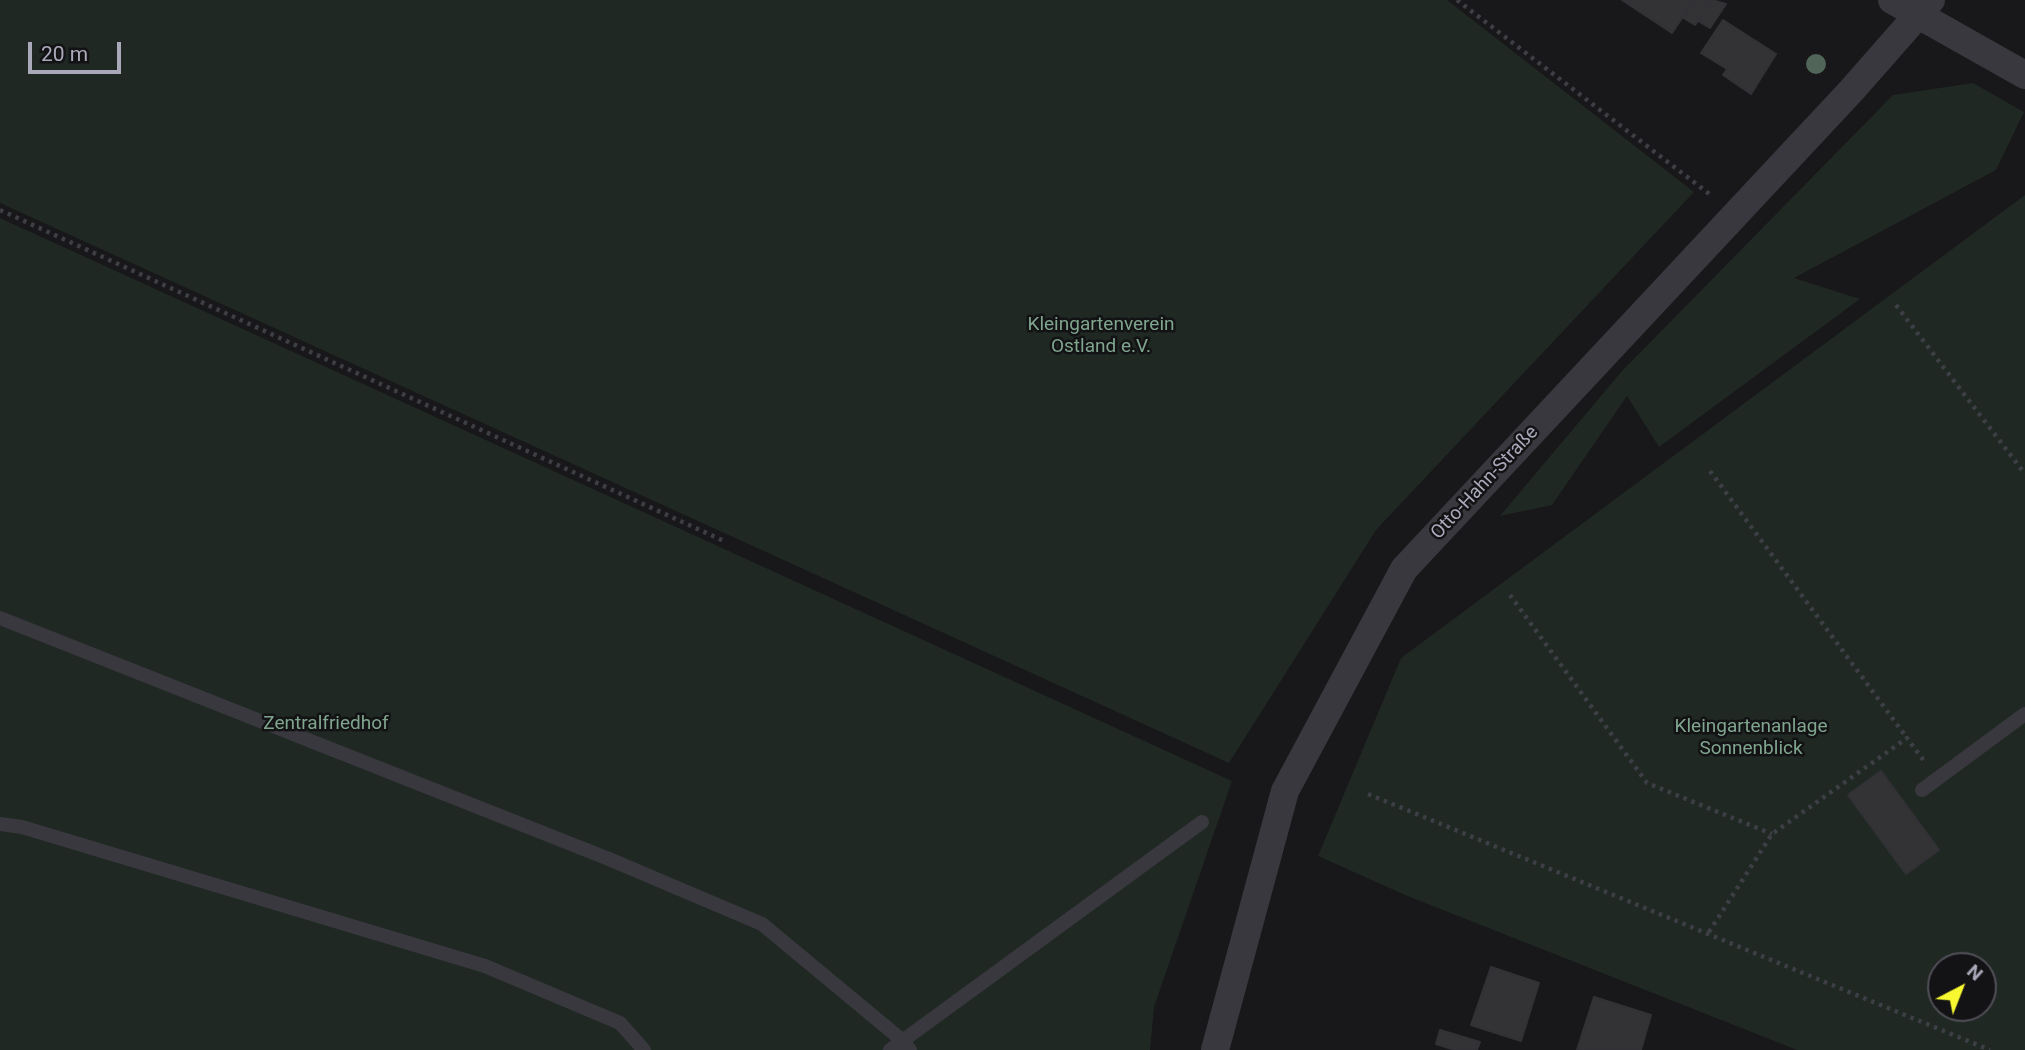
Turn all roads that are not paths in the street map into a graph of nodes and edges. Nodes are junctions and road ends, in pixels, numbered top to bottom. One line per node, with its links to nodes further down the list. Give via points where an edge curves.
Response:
1 (1892, 0): 2 (street)
2 (1925, 7): 3 (street); 12 (street, Otto-Hahn-Straße, via 1404,569 1285,791)
3 (2025, 75)
4 (0, 618): 9 (lane, via 762,924)
5 (2025, 713): 6 (lane)
6 (1922, 790)
7 (1202, 822): 9 (lane)
8 (0, 824): 10 (lane, via 485,966 620,1023)
9 (907, 1045): 11 (lane)
10 (644, 1050)
11 (890, 1050)
12 (1215, 1050)

